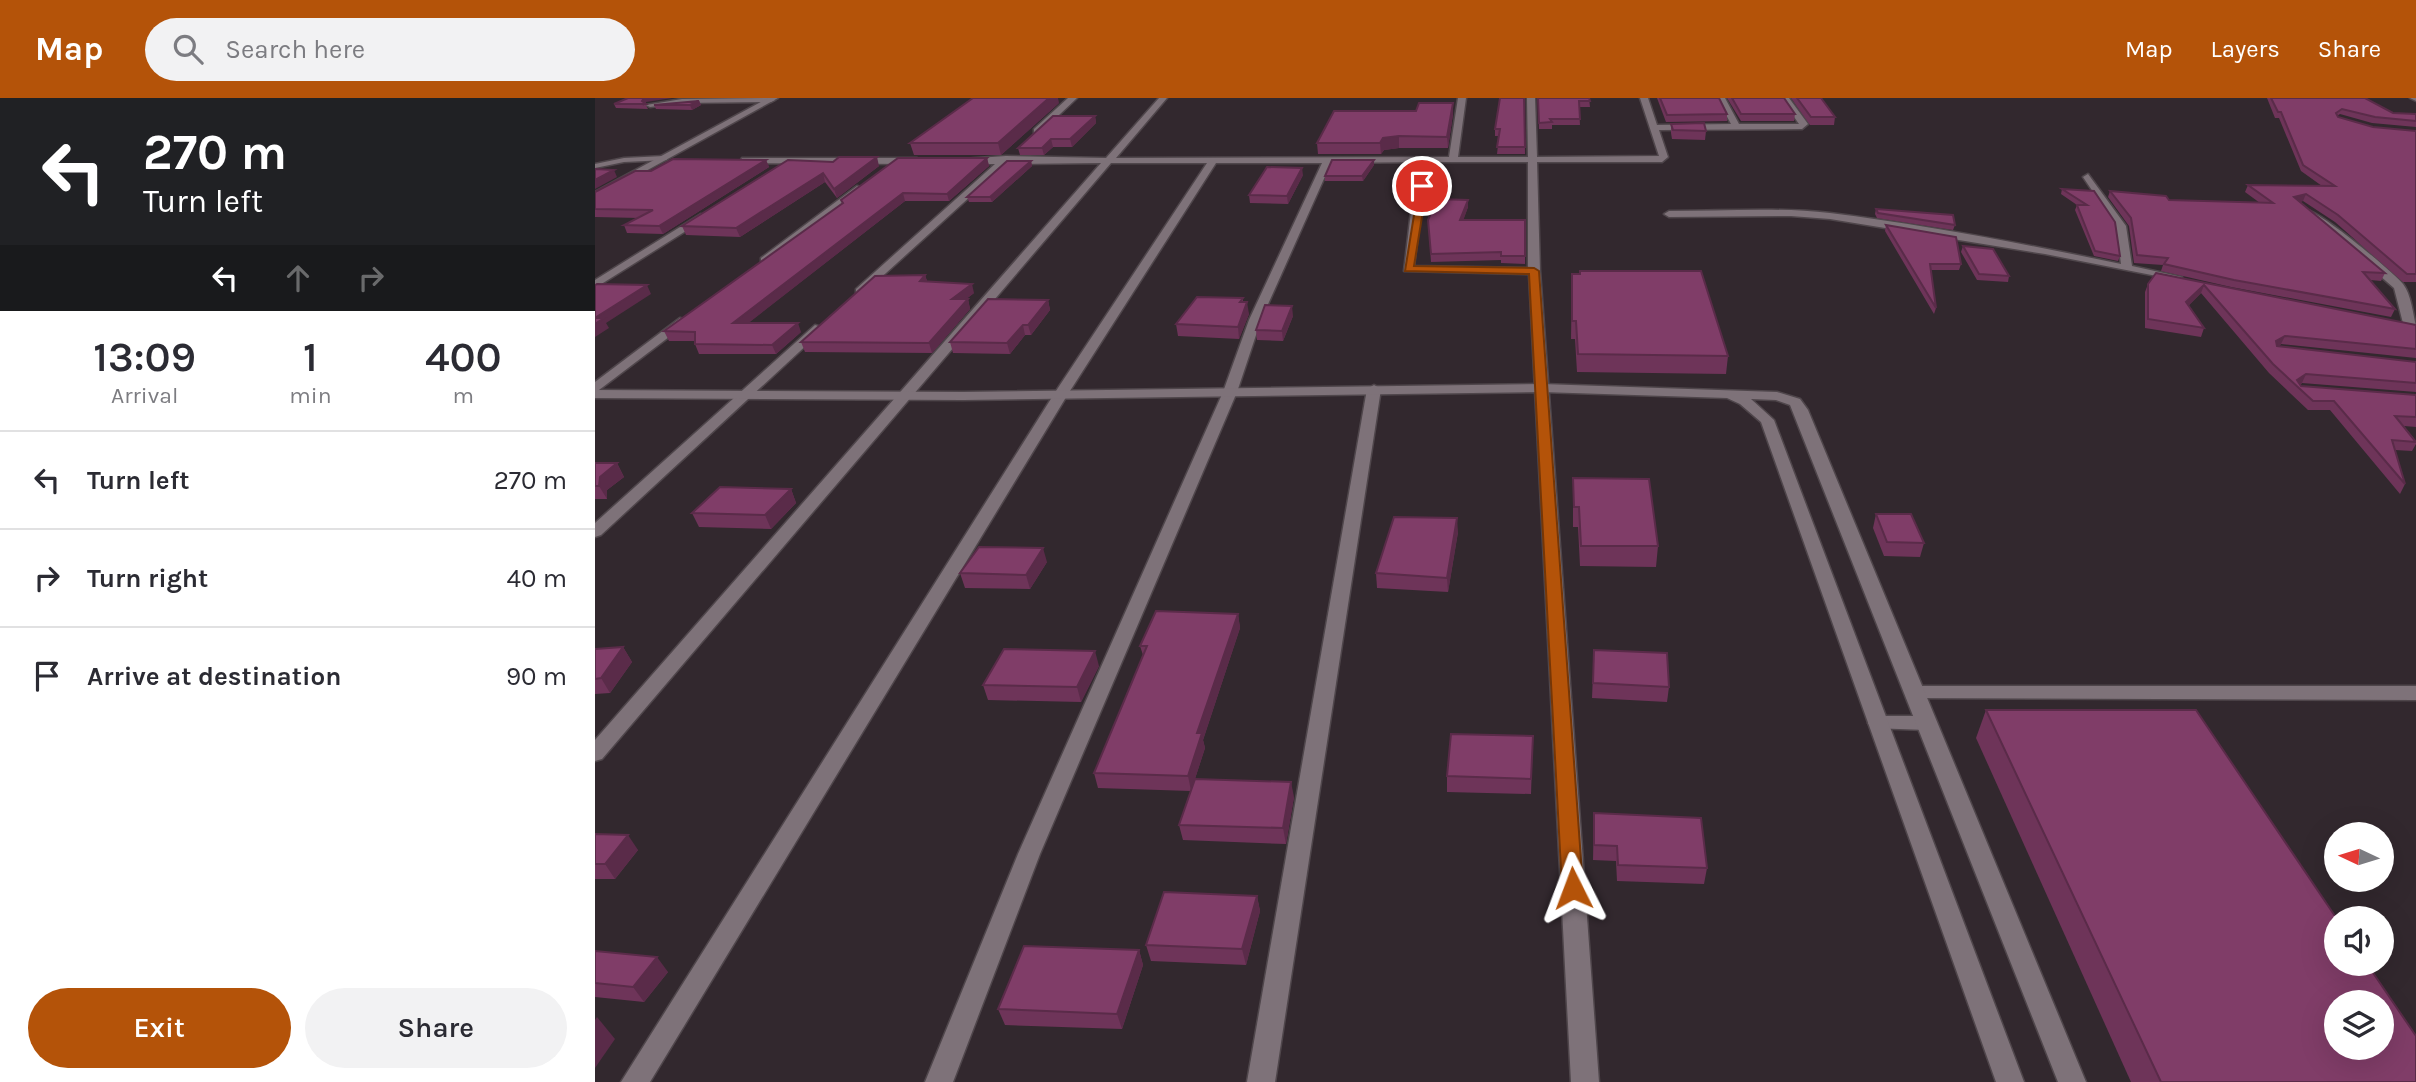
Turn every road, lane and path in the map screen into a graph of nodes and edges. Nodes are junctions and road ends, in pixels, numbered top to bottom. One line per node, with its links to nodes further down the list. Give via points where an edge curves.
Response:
1 (1073, 98): 12 (street)
2 (1163, 98): 23 (street)
3 (1462, 98): 27 (street)
4 (1531, 98): 28 (street)
5 (1644, 98): 11 (street)
6 (1721, 98): 10 (street)
7 (1785, 98): 10 (street, via 1802,126)
8 (772, 99): 9 (lane); 15 (street)
9 (650, 105)
10 (1736, 127): 11 (street)
11 (1654, 128): 28 (street, via 1662,159)
12 (1024, 143)
13 (916, 145): 19 (street)
14 (1014, 152): 22 (street)
15 (661, 160): 16 (street); 29 (lane); 32 (street)
16 (685, 161)
17 (725, 161): 18 (street)
18 (791, 161): 19 (street); 30 (street)
19 (896, 161): 20 (street); 37 (street)
20 (923, 161)
21 (950, 161): 22 (street)
22 (1004, 161): 23 (street); 43 (street)
23 (1108, 161): 24 (street); 55 (street)
24 (1213, 161): 25 (street); 53 (street)
25 (1327, 161): 26 (street); 50 (street, via 1255,320)
26 (1429, 161): 27 (street); 38 (street, via 1408,269)
27 (1453, 161): 28 (street)
28 (1532, 161): 38 (street)
29 (595, 166)
30 (769, 175)
31 (2088, 177): 36 (street, via 2121,226)
32 (595, 196)
33 (2298, 205): 39 (street)
34 (713, 209): 42 (street)
35 (1669, 214): 36 (street, via 1830,216)
36 (2127, 267): 40 (street)
37 (751, 270)
38 (1534, 271): 48 (street)
39 (2395, 283): 41 (street); 46 (street)
40 (2195, 284)
41 (2416, 284)
42 (595, 285)
43 (848, 302)
44 (695, 313): 47 (street)
45 (827, 321): 54 (street)
46 (2408, 326)
47 (595, 388)
48 (1542, 388): 49 (street); 51 (street); 65 (street)
49 (1374, 389): 50 (street); 64 (street)
50 (1230, 392): 53 (street); 63 (street, via 1029,853)
51 (1715, 393): 57 (street, via 1777,396 1795,402 1801,410); 59 (street, via 1745,401 1767,420)
52 (595, 394): 54 (street)
53 (1061, 394): 55 (street); 62 (street)
54 (745, 395): 55 (street); 56 (street)
55 (905, 395): 61 (street)
56 (595, 532)
57 (1915, 693): 58 (street); 60 (street)
58 (2416, 693)
59 (1878, 723): 60 (street); 66 (street)
60 (1927, 723): 67 (street)
61 (595, 754)
62 (635, 1082)
63 (939, 1082)
64 (1261, 1082)
65 (1585, 1082)
66 (2010, 1082)
67 (2073, 1082)

